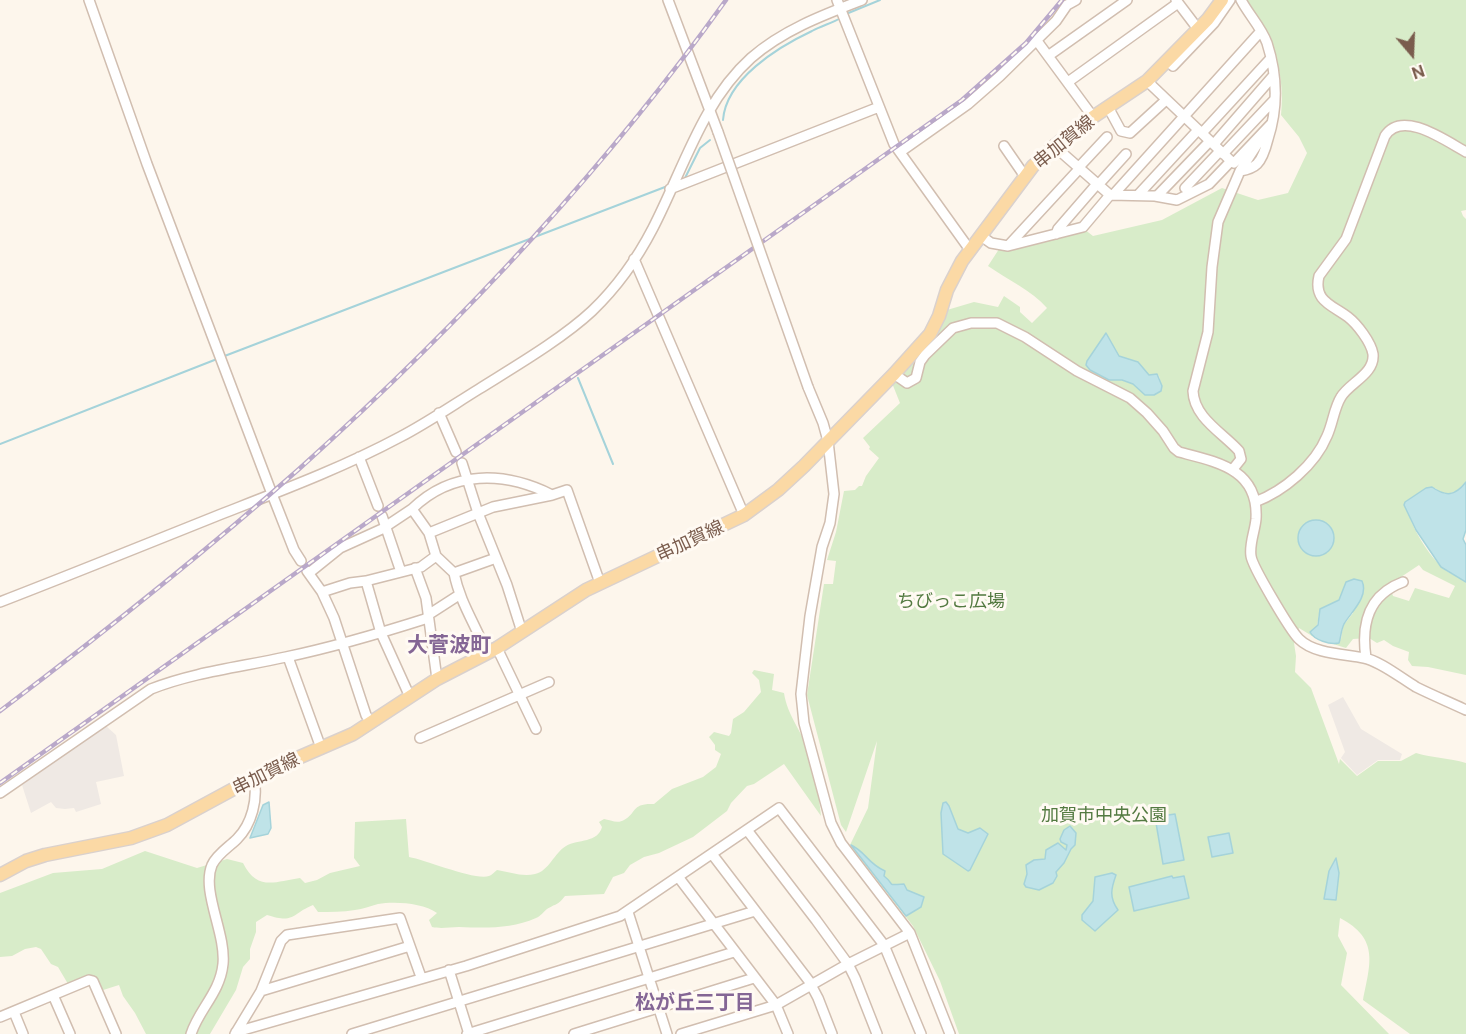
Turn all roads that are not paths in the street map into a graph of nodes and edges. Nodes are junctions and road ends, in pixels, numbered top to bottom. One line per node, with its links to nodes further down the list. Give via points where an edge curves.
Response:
1 (89, 0): 62 (street)
2 (668, 0): 24 (street)
3 (862, 0): 10 (street)
4 (1076, 0): 13 (street, via 1067,5)
5 (1127, 0): 14 (street)
6 (1222, 0): 11 (main road, 串加賀線)
7 (1230, 0): 16 (street, via 1173,66)
8 (1240, 0): 12 (street)
9 (1177, 1): 11 (street); 19 (street)
10 (839, 4): 22 (street); 24 (street, via 753,57)
11 (1198, 28): 16 (main road, 串加賀線)
12 (1261, 31): 15 (street); 26 (street)
13 (1037, 41): 14 (street); 34 (street, via 968,104)
14 (1048, 56): 19 (street)
15 (1270, 58): 17 (street); 28 (street)
16 (1168, 62): 18 (main road, 串加賀線)
17 (1274, 75): 20 (street); 33 (street)
18 (1147, 81): 21 (street); 23 (main road, 串加賀線)
19 (1068, 82): 25 (street)
20 (1275, 99): 27 (street); 33 (street)
21 (1166, 100): 23 (street, via 1131,133 1121,131); 26 (street)
22 (879, 107): 34 (street); 45 (street)
23 (1108, 107): 25 (main road, 串加賀線)
24 (710, 110): 45 (street); 56 (street, bridge)
25 (1093, 117): 31 (main road, 串加賀線)
26 (1184, 117): 28 (street); 37 (street)
27 (1272, 123): 29 (street); 41 (street, via 1257,164)
28 (1200, 132): 33 (street); 40 (street)
29 (1261, 135): 38 (street, via 1239,159); 41 (street)
30 (1107, 136): 39 (street)
31 (1053, 145): 39 (street); 42 (main road, 串加賀線)
32 (1004, 146): 42 (street)
33 (1217, 147): 38 (street); 44 (street); 48 (street)
34 (900, 152): 52 (street)
35 (1466, 152): 64 (street, via 1417,127 1395,127 1384,136 1346,239 1318,281 1325,303 1348,317 1373,356 1361,379 1341,396 1327,436 1313,459 1275,493)
36 (1126, 154): 43 (street)
37 (1148, 156): 40 (street); 46 (street)
38 (1231, 161): 48 (street, via 1209,184 1178,200)
39 (1079, 168): 43 (street); 51 (street)
40 (1162, 169): 47 (street)
41 (1240, 171): 60 (street, via 1218,222 1208,332 1193,391 1198,411 1239,451 1241,459)
42 (1024, 175): 50 (main road, 串加賀線)
43 (1098, 185): 46 (street); 49 (street)
44 (1185, 188)
45 (670, 189): 53 (street, via 653,229)
46 (1112, 195): 47 (street); 49 (street, via 1083,227)
47 (1138, 195): 48 (street)
48 (1155, 196)
49 (1056, 234): 51 (street)
50 (981, 236): 51 (street, via 991,243); 52 (main road, 串加賀線)
51 (1008, 246)
52 (970, 250): 54 (main road, 串加賀線, via 955,273 930,334)
53 (634, 259): 55 (street, via 608,294 571,328); 68 (street)
54 (894, 374): 56 (main road, 串加賀線); 60 (street, via 907,383 916,378 925,355 953,328 997,323 1130,398 1147,412 1179,452)
55 (439, 413): 57 (street); 58 (street)
56 (828, 441): 68 (main road, 串加賀線, via 778,490); 109 (street, via 834,494 810,616 801,708 831,823 841,843)
57 (456, 452)
58 (359, 457): 62 (street); 65 (street)
59 (462, 463): 61 (street)
60 (1233, 469): 64 (street)
61 (466, 479): 63 (street, via 493,478); 66 (street, via 436,490); 67 (street)
62 (272, 494): 74 (street); 83 (street)
63 (552, 495): 67 (street, via 510,502); 80 (street, via 567,490)
64 (1255, 502): 90 (street, via 1251,559 1292,631 1316,648)
65 (378, 506)
66 (412, 509): 70 (street); 71 (street)
67 (478, 513): 71 (street); 73 (street)
68 (744, 515): 80 (main road, 串加賀線)
69 (382, 516): 70 (street)
70 (386, 526): 76 (street); 81 (street, via 340,548 308,572)
71 (429, 533): 72 (street)
72 (436, 556): 75 (street); 77 (street)
73 (496, 558): 77 (street); 85 (street)
74 (301, 561)
75 (415, 568): 76 (street); 84 (street)
76 (401, 572): 78 (street)
77 (454, 573): 82 (street)
78 (366, 581): 81 (street); 86 (street)
79 (1403, 582): 90 (street, via 1386,591 1369,612 1364,631)
80 (600, 583): 85 (main road, 串加賀線)
81 (322, 592): 87 (street)
82 (459, 595): 84 (street); 88 (street)
83 (0, 602)
84 (428, 616): 86 (street); 91 (street)
85 (522, 632): 88 (main road, 串加賀線)
86 (381, 633): 87 (street); 94 (street)
87 (342, 645): 89 (street); 96 (street)
88 (492, 651): 91 (main road, 串加賀線); 93 (street)
89 (288, 657): 99 (street); 101 (street, via 151,689)
90 (1366, 658): 95 (street)
91 (437, 678): 94 (main road, 串加賀線)
92 (549, 682): 93 (street)
93 (520, 693): 97 (street); 98 (street)
94 (410, 697): 96 (main road, 串加賀線)
95 (1466, 710)
96 (371, 723): 99 (main road, 串加賀線)
97 (536, 729)
98 (420, 738)
99 (321, 748): 100 (main road, 串加賀線)
100 (254, 779): 104 (main road, 串加賀線, via 147,834 45,855); 131 (street, via 256,794 247,826 216,859 210,873 223,963 214,996)
101 (0, 794)
102 (747, 830): 103 (street); 110 (street, via 781,809); 114 (street)
103 (712, 854): 105 (street); 106 (street)
104 (0, 875)
105 (679, 878): 107 (street); 108 (street)
106 (755, 911): 108 (street); 119 (street)
107 (628, 912): 112 (street); 115 (street)
108 (714, 925): 112 (street); 113 (street)
109 (910, 933): 110 (street); 141 (street)
110 (885, 945): 114 (street); 140 (street)
111 (411, 946): 116 (street); 120 (street); 120 (street, via 400,918 287,935)
112 (641, 947): 118 (street); 122 (street)
113 (734, 952): 117 (street); 118 (street)
114 (848, 964): 119 (street); 139 (street)
115 (450, 970): 116 (street); 122 (street)
116 (421, 977): 127 (street)
117 (754, 978): 123 (street); 124 (street)
118 (651, 979): 124 (street); 133 (street)
119 (811, 985): 123 (street); 138 (street)
120 (261, 991): 127 (street)
121 (53, 994): 125 (street); 129 (street); 130 (street, via 93,981)
122 (459, 1002): 132 (street); 133 (street)
123 (776, 1005): 136 (street); 137 (street)
124 (659, 1008): 134 (street); 135 (street)
125 (14, 1012): 126 (street); 128 (street)
126 (0, 1017)
127 (236, 1033)
128 (23, 1034)
129 (70, 1034)
130 (116, 1034)
131 (190, 1034)
132 (352, 1034)
133 (468, 1034)
134 (573, 1034)
135 (668, 1034)
136 (681, 1034)
137 (788, 1034)
138 (832, 1034)
139 (877, 1034)
140 (921, 1034)
141 (950, 1034)

